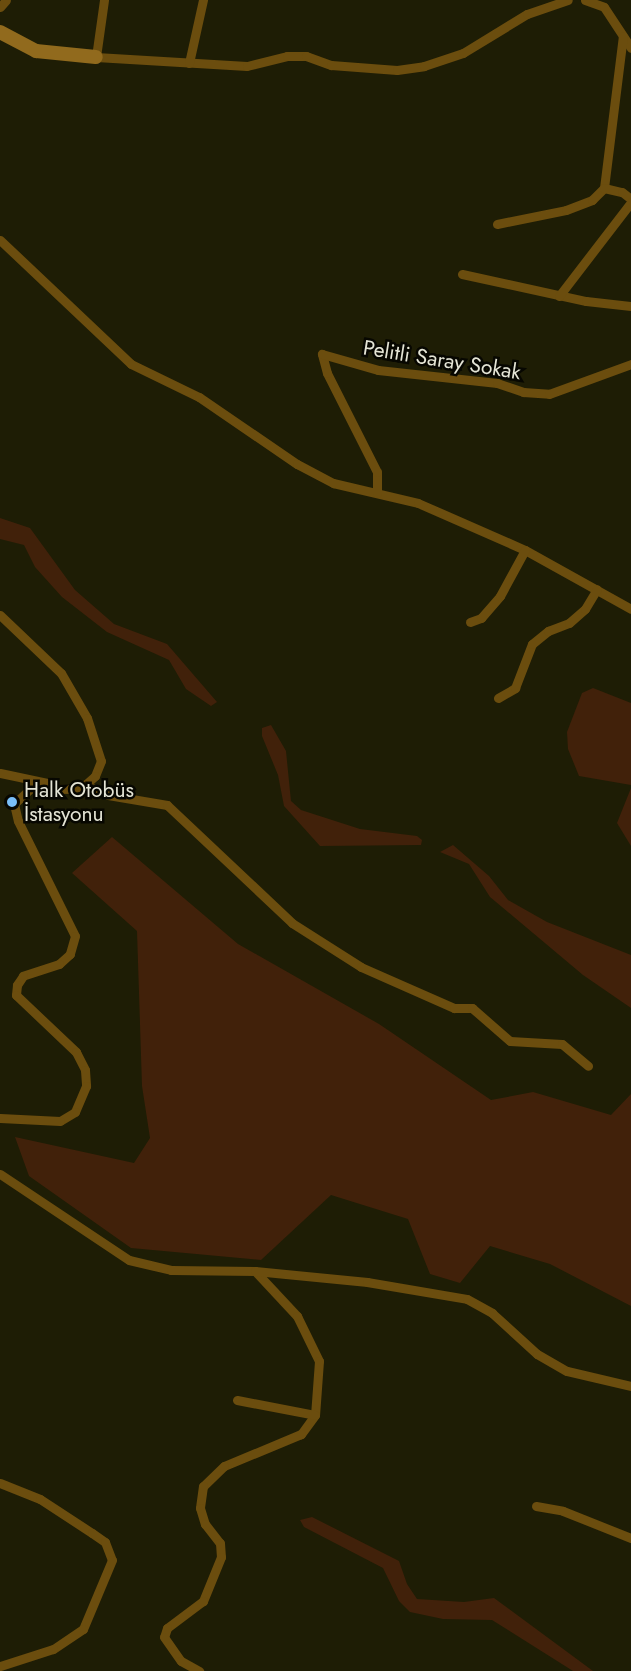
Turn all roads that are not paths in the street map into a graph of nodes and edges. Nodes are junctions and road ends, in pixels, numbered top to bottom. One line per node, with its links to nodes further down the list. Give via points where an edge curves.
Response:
1 (6, 0): 6 (street)
2 (104, 0): 10 (street)
3 (203, 0): 11 (street)
4 (568, 0): 11 (street, via 526,14 463,53 424,66 397,70 331,65 306,56 287,56 247,66)
5 (585, 0): 8 (street, via 604,7)
6 (0, 7)
7 (0, 32): 10 (street, via 36,51)
8 (623, 36): 9 (street); 12 (street)
9 (631, 48)
10 (96, 57): 11 (street)
11 (189, 63)
12 (604, 188): 13 (street, via 622,192); 14 (street, via 592,200 566,210)
13 (631, 201): 17 (street)
14 (497, 224)
15 (0, 240): 20 (street, via 131,364 199,397 325,480)
16 (462, 273): 17 (street)
17 (559, 296): 18 (street)
18 (631, 306)
19 (631, 364): 20 (street, Pelitli Saray Sokak, via 549,394 523,392 497,383 378,370 322,354 327,373 377,472)
20 (377, 493): 21 (street, via 418,503)
21 (525, 550): 22 (street); 25 (street, via 500,596 482,618)
22 (597, 589): 23 (street); 26 (street, via 585,609 532,644 515,688)
23 (631, 609)
24 (0, 615): 28 (street, via 61,673 87,718 101,761 95,776)
25 (470, 622)
26 (498, 698)
27 (0, 773): 29 (street)
28 (85, 785): 29 (street); 30 (street, via 108,795 167,805 292,923 361,968 454,1008 472,1008 510,1041 562,1044)
29 (69, 788): 31 (street, via 31,788 14,804 18,821 75,936 70,954 59,964 23,976 16,995 76,1052 85,1070 86,1086 75,1112 60,1121)
30 (588, 1066)
31 (0, 1118)
32 (0, 1174): 33 (street, via 129,1260 171,1270)
33 (255, 1271): 34 (street, via 367,1282 467,1299 513,1329 537,1354 567,1371); 36 (street, via 297,1316 319,1361)
34 (631, 1386)
35 (237, 1400): 36 (street)
36 (315, 1415): 41 (street, via 301,1434 224,1466 203,1486 200,1509 205,1524 220,1543 221,1557 203,1601 167,1628 164,1637)
37 (0, 1483): 40 (street, via 40,1499 92,1533 105,1542 112,1560 83,1629 53,1649)
38 (536, 1506): 39 (street, via 563,1511)
39 (631, 1538)
40 (0, 1666)
41 (186, 1668): 42 (street)
42 (199, 1671)

